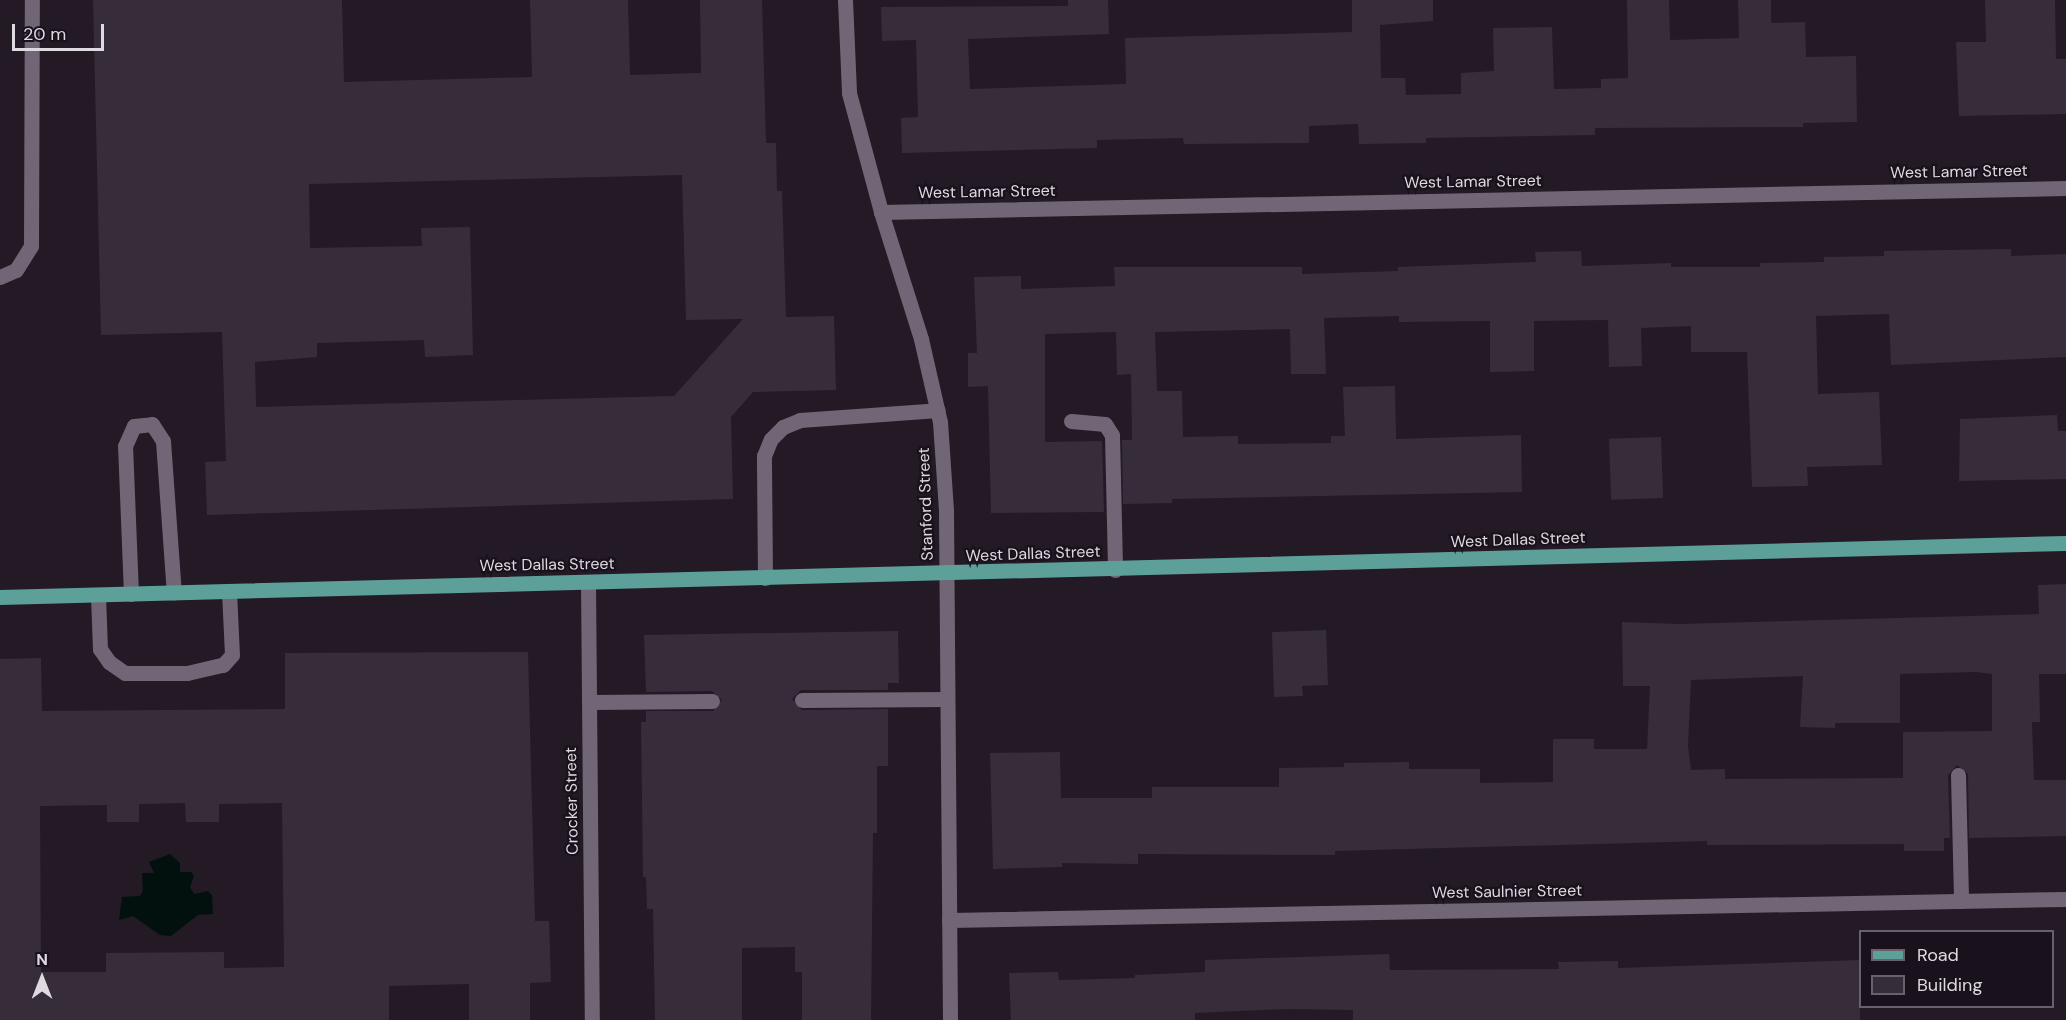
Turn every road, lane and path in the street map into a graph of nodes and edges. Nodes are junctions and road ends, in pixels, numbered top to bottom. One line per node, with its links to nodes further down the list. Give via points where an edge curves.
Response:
1 (32, 0): 5 (street, via 31,246 16,270)
2 (845, 0): 4 (street, Stanford Street, via 849,93)
3 (2066, 188): 4 (street, West Lamar Street)
4 (881, 213): 6 (street, Stanford Street, via 921,339)
5 (0, 277)
6 (938, 410): 10 (street, Stanford Street, via 946,511); 11 (street, via 800,420 783,427 771,439 764,456)
7 (1071, 421): 9 (street, via 1105,424 1112,435)
8 (2066, 543): 9 (main road, West Dallas Street)
9 (1115, 570): 10 (main road, West Dallas Street)
10 (946, 575): 11 (main road, West Dallas Street); 18 (street, Stanford Street)
11 (765, 578): 12 (main road, West Dallas Street)
12 (588, 582): 13 (main road, West Dallas Street); 21 (street, Crocker Street)
13 (229, 591): 14 (main road, West Dallas Street); 16 (street, via 232,655 223,666 187,673 125,673 109,662 100,649)
14 (174, 593): 15 (main road, West Dallas Street); 15 (street, via 163,441 152,424 134,426 125,446)
15 (130, 594): 16 (main road, West Dallas Street)
16 (98, 595): 17 (main road, West Dallas Street)
17 (0, 597)
18 (947, 699): 19 (street); 25 (street, Stanford Street)
19 (802, 700)
20 (712, 701): 21 (street)
21 (589, 702): 26 (street, Crocker Street)
22 (1958, 776): 24 (street)
23 (2066, 899): 24 (street, West Saulnier Street)
24 (1961, 901): 25 (street, West Saulnier Street)
25 (949, 921): 27 (street, Stanford Street)
26 (592, 1020)
27 (950, 1020)

